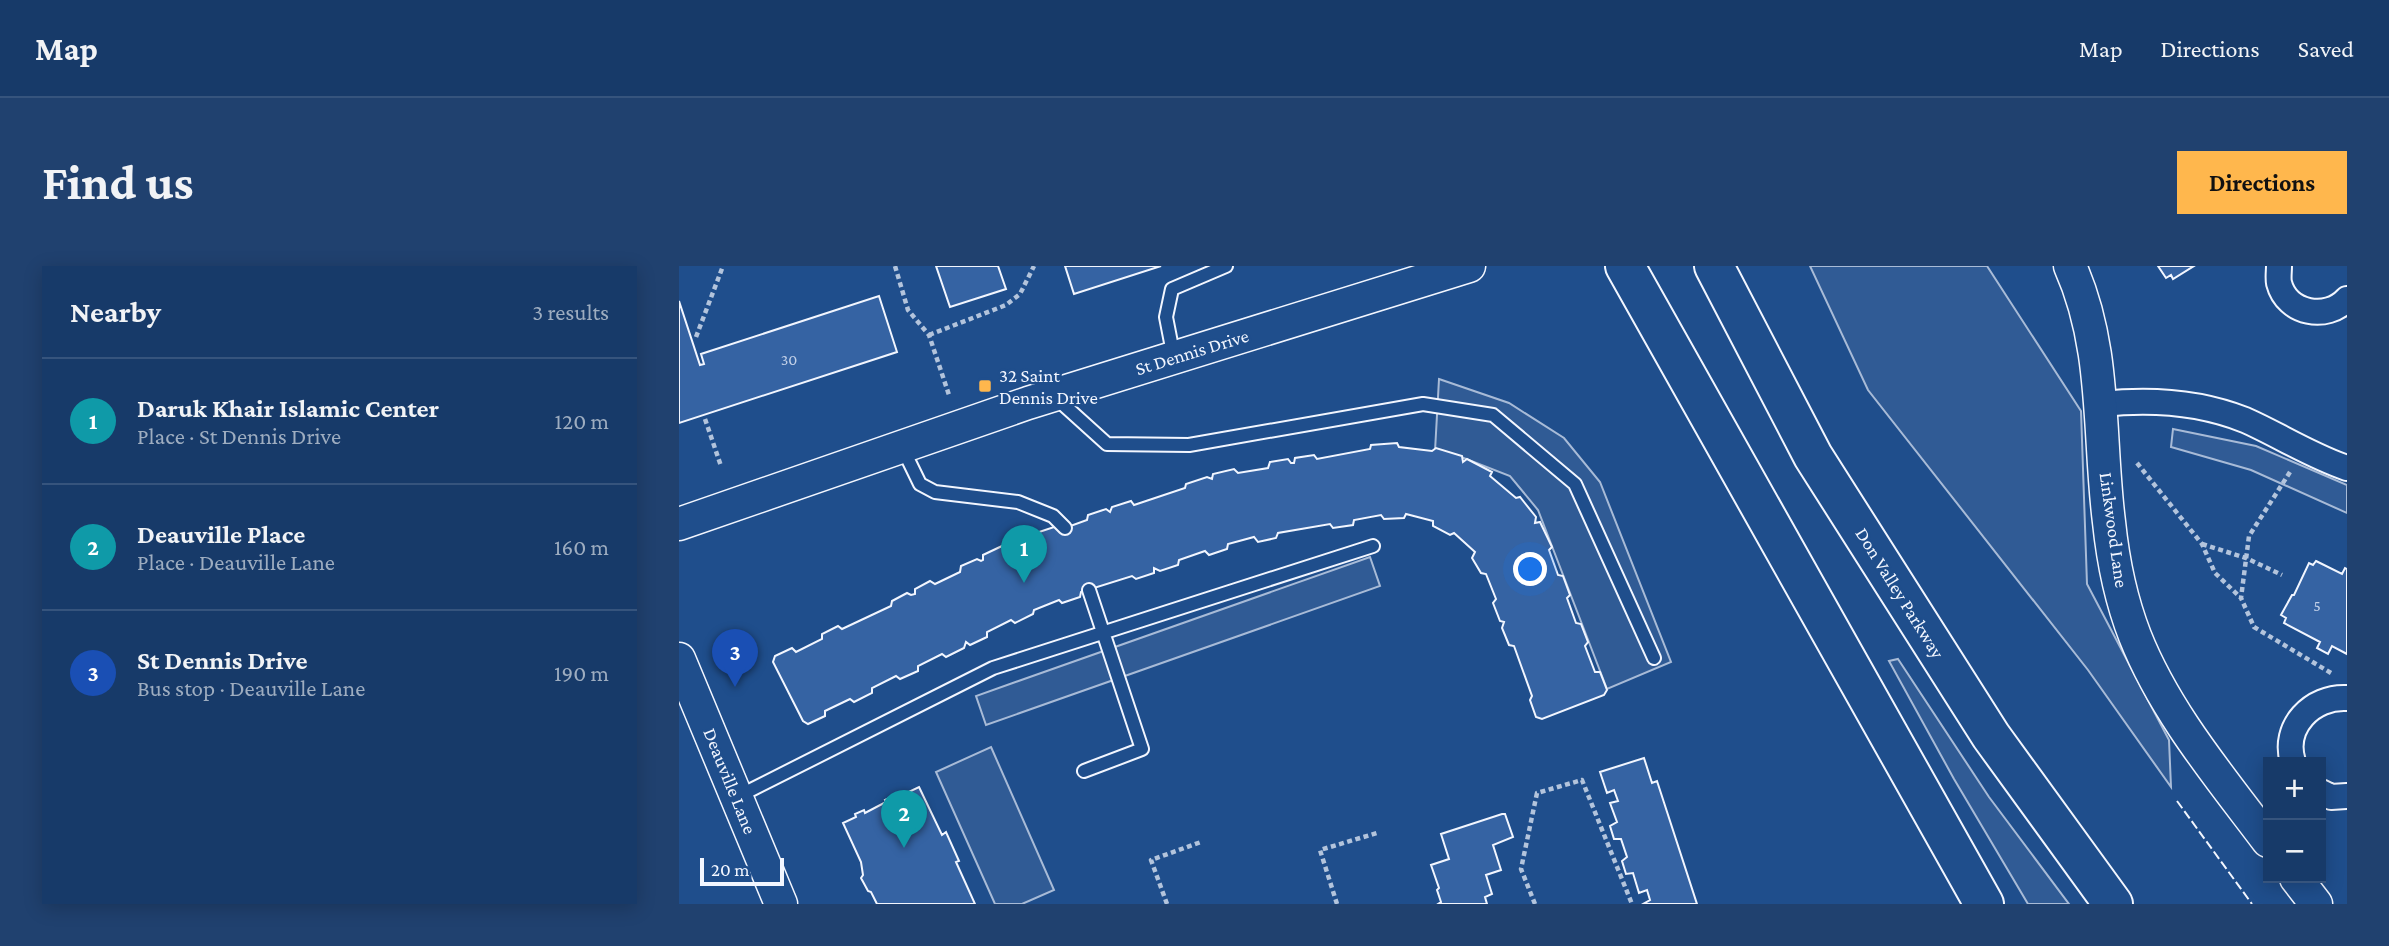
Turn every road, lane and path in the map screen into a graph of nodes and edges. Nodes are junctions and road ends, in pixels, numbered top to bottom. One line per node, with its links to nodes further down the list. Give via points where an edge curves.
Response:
1 (723, 266): 14 (path)
2 (895, 266): 13 (path, via 908,310)
3 (1034, 266): 12 (path, via 1020,294)
4 (1226, 266): 15 (lane, via 1172,289 1166,317)
5 (1469, 266): 15 (street, St Dennis Drive)
6 (1625, 266): 51 (highway)
7 (1714, 266): 52 (highway, Don Valley Parkway, via 1814,456 1991,736)
8 (2070, 266): 18 (street, Linkwood Lane, via 2091,327)
9 (2279, 266): 11 (street, via 2279,283 2288,300 2304,311)
10 (981, 307): 12 (path)
11 (2345, 309)
12 (983, 313): 13 (path)
13 (929, 335): 16 (path)
14 (696, 337)
15 (1174, 358): 17 (street, St Dennis Drive)
16 (949, 395)
17 (1053, 395): 20 (street, St Dennis Drive); 34 (lane, via 1107,444 1189,445 1423,404 1493,415 1575,484)
18 (2102, 404): 21 (street, via 2187,405 2243,420); 43 (street, Linkwood Lane, via 2109,522 2118,578 2136,637 2193,740)
19 (705, 419): 23 (path)
20 (902, 447): 25 (street, St Dennis Drive); 26 (lane, via 920,484 935,492 1019,502 1053,516)
21 (2304, 450): 24 (street); 29 (path, via 2249,536)
22 (2137, 463): 27 (path)
23 (721, 466)
24 (2347, 467)
25 (679, 524)
26 (1065, 528)
27 (2202, 544): 29 (path); 32 (path, via 2215,573)
28 (1373, 546): 33 (lane)
29 (2246, 558): 30 (path); 32 (path)
30 (2282, 575)
31 (1089, 590): 33 (lane)
32 (2241, 598): 36 (path, via 2254,627 2333,675)
33 (1104, 632): 38 (lane, via 1142,749); 41 (lane, via 993,668)
34 (1654, 658)
35 (682, 670): 41 (street, Deauville Lane)
36 (2342, 698): 37 (street, via 2318,703 2302,715 2292,733)
37 (2291, 757)
38 (1084, 771)
39 (2326, 794): 40 (street)
40 (2347, 796)
41 (736, 797): 46 (street, Deauville Lane)
42 (1377, 833): 48 (path, via 1320,850)
43 (2263, 834)
44 (1201, 842): 47 (path, via 1151,860)
45 (2300, 883): 53 (street)
46 (781, 904)
47 (1167, 904)
48 (1337, 904)
49 (1535, 904): 50 (path, via 1521,869 1537,793 1581,780)
50 (1632, 904)
51 (1984, 904)
52 (2113, 904)
53 (2316, 904)

